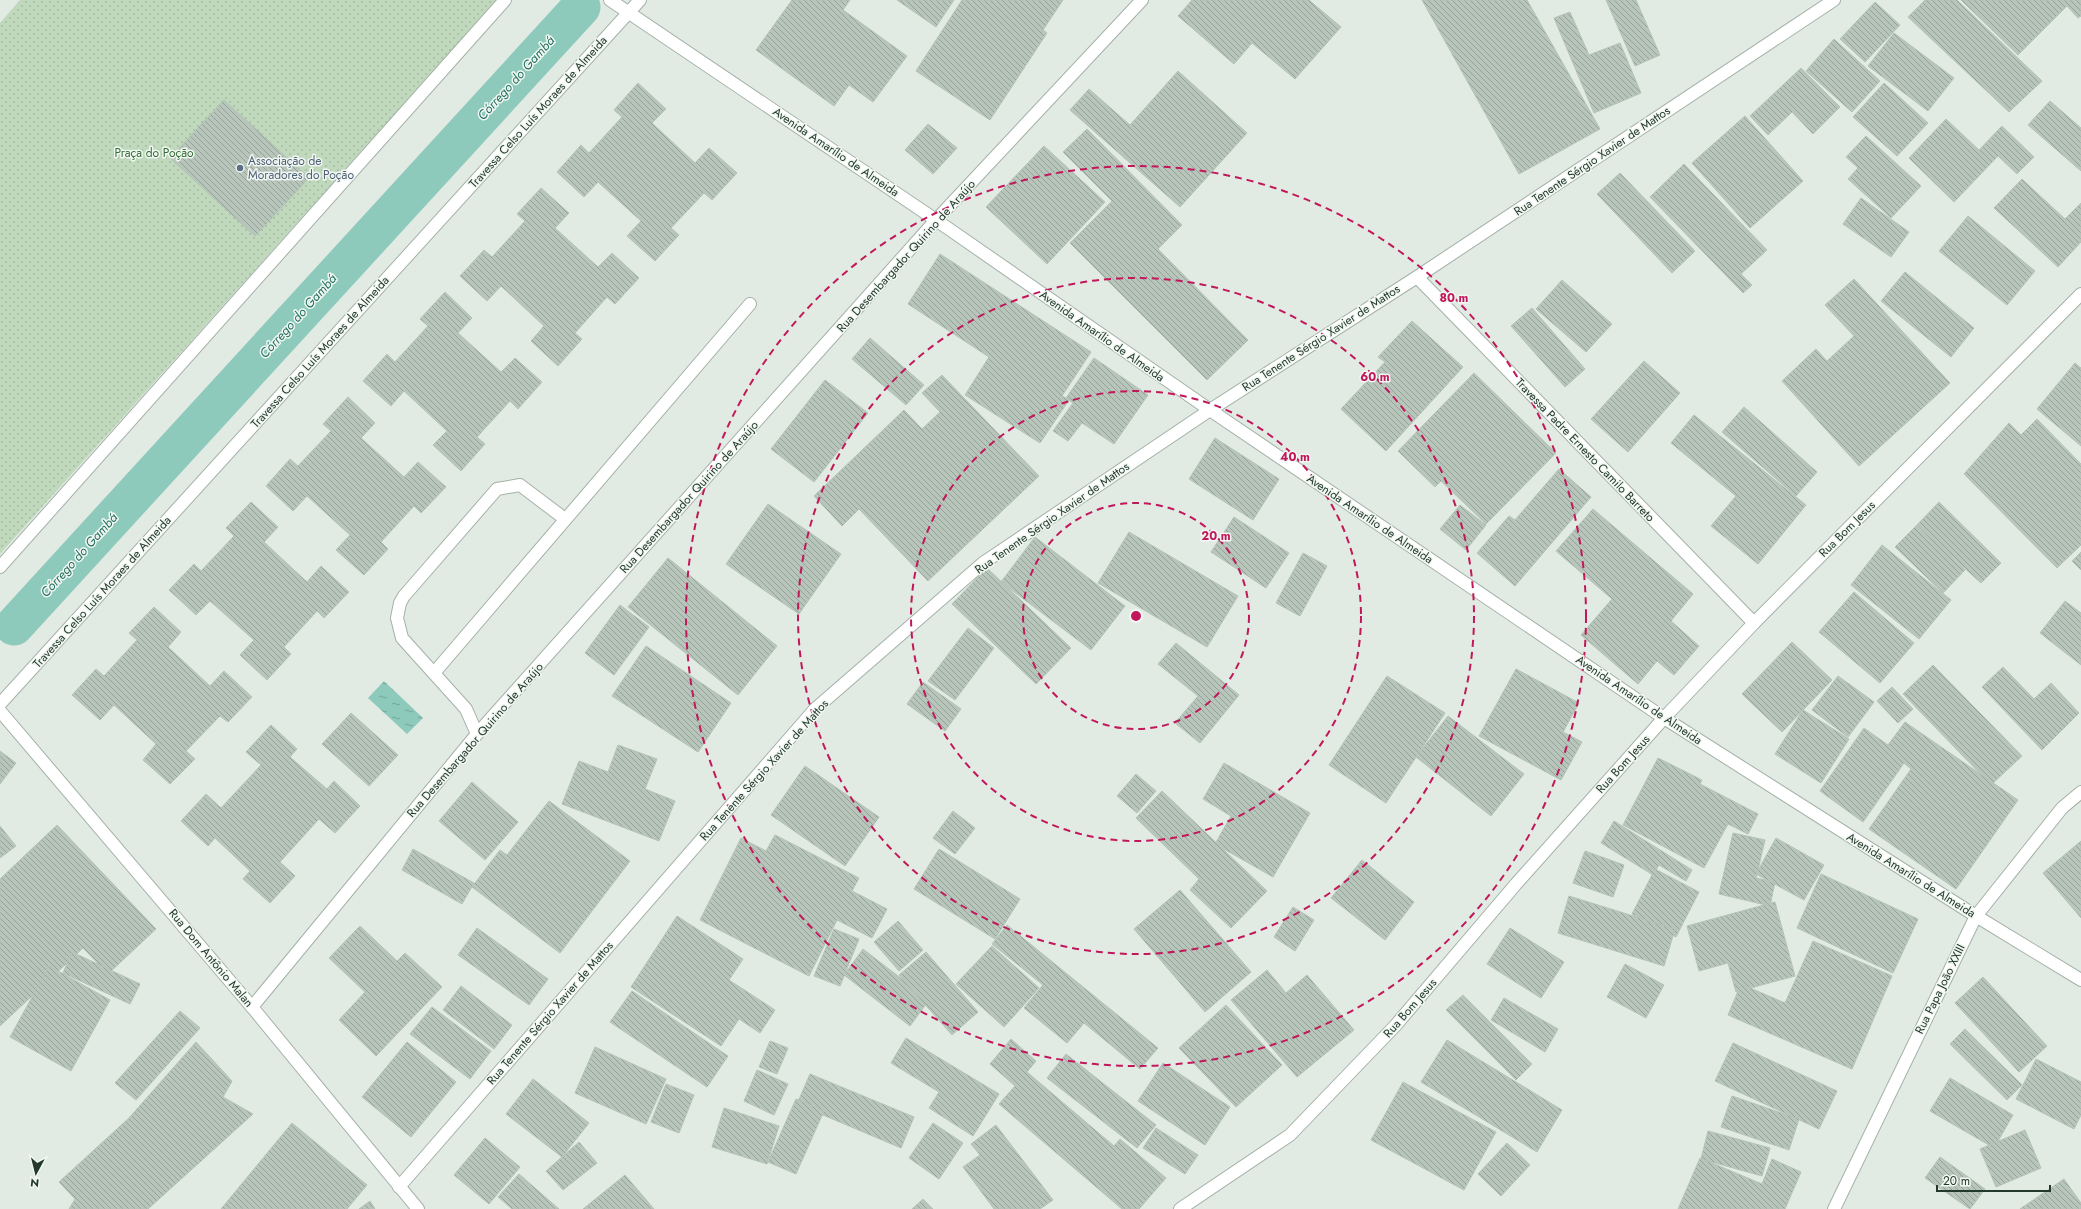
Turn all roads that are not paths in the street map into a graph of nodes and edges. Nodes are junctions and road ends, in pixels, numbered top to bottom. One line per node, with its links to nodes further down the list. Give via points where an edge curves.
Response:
1 (505, 0): 13 (street)
2 (610, 0): 6 (street, Avenida Amarílio de Almeida)
3 (640, 0): 6 (street, Travessa Celso Luís Moraes de Almeida)
4 (1142, 0): 7 (street, Rua Desembargador Quirino de Araújo)
5 (1834, 0): 8 (street, Rua Tenente Sérgio Xavier de Mattos)
6 (629, 12): 7 (street, Avenida Amarílio de Almeida); 16 (street, Travessa Celso Luís Moraes de Almeida)
7 (936, 220): 11 (street, Avenida Amarílio de Almeida); 19 (street, Rua Desembargador Quirino de Araújo)
8 (1417, 277): 11 (street, Rua Tenente Sérgio Xavier de Mattos); 14 (street, Travessa Padre Ernesto Camilo Barreto)
9 (2081, 294): 14 (street, Rua Bom Jesus)
10 (750, 304): 12 (street)
11 (1210, 410): 18 (street, Avenida Amarílio de Almeida); 24 (street, Rua Tenente Sérgio Xavier de Mattos, via 983,563 815,709)
12 (565, 519): 15 (street); 15 (street, via 520,486 497,489 404,596 397,618 402,638)
13 (0, 567)
14 (1754, 622): 18 (street, Rua Bom Jesus)
15 (434, 673): 19 (street, via 466,709)
16 (0, 704)
17 (0, 710): 23 (street, Rua Dom Antônio Malan)
18 (1664, 718): 21 (street, Avenida Amarílio de Almeida); 26 (street, Rua Bom Jesus, via 1516,884 1395,1026 1290,1135)
19 (477, 734): 23 (street, Rua Desembargador Quirino de Araújo)
20 (2081, 792): 21 (street, Rua Papa João XXIII, via 2062,808)
21 (1976, 916): 22 (street, Avenida Amarílio de Almeida); 27 (street, Rua Papa João XXIII)
22 (2081, 980)
23 (252, 1007): 24 (street, Rua Dom Antônio Malan)
24 (399, 1187): 25 (street, Rua Dom Antônio Malan)
25 (418, 1209)
26 (1180, 1209)
27 (1834, 1209)

